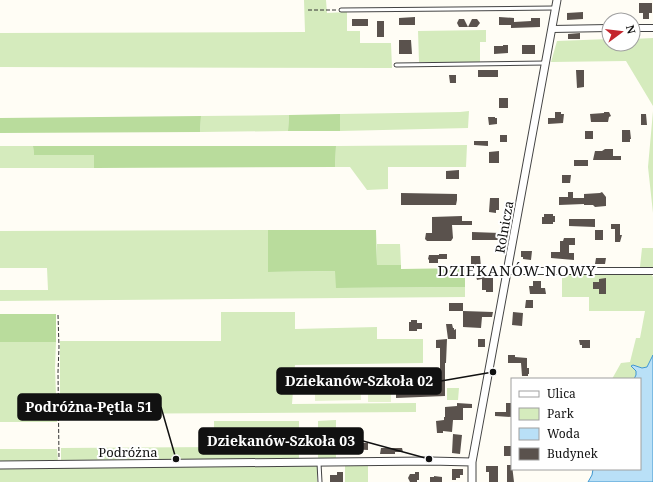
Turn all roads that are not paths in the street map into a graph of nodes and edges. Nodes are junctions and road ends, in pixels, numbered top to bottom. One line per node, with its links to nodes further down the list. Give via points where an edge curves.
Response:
1 (557, 0): 2 (street, Rolnicza)
2 (556, 8): 3 (lane); 7 (street, Rolnicza)
3 (341, 10)
4 (601, 28): 7 (street)
5 (641, 28): 6 (street)
6 (653, 28)
7 (552, 29): 8 (street, Rolnicza)
8 (546, 63): 9 (lane); 10 (street, Rolnicza)
9 (396, 65)
10 (508, 271): 11 (street); 12 (street, Rolnicza)
11 (653, 271)
12 (472, 462): 13 (street, Podróżna); 16 (street, Rolnicza)
13 (320, 463): 14 (street, Podróżna); 15 (lane)
14 (0, 465)
15 (320, 482)
16 (472, 482)

